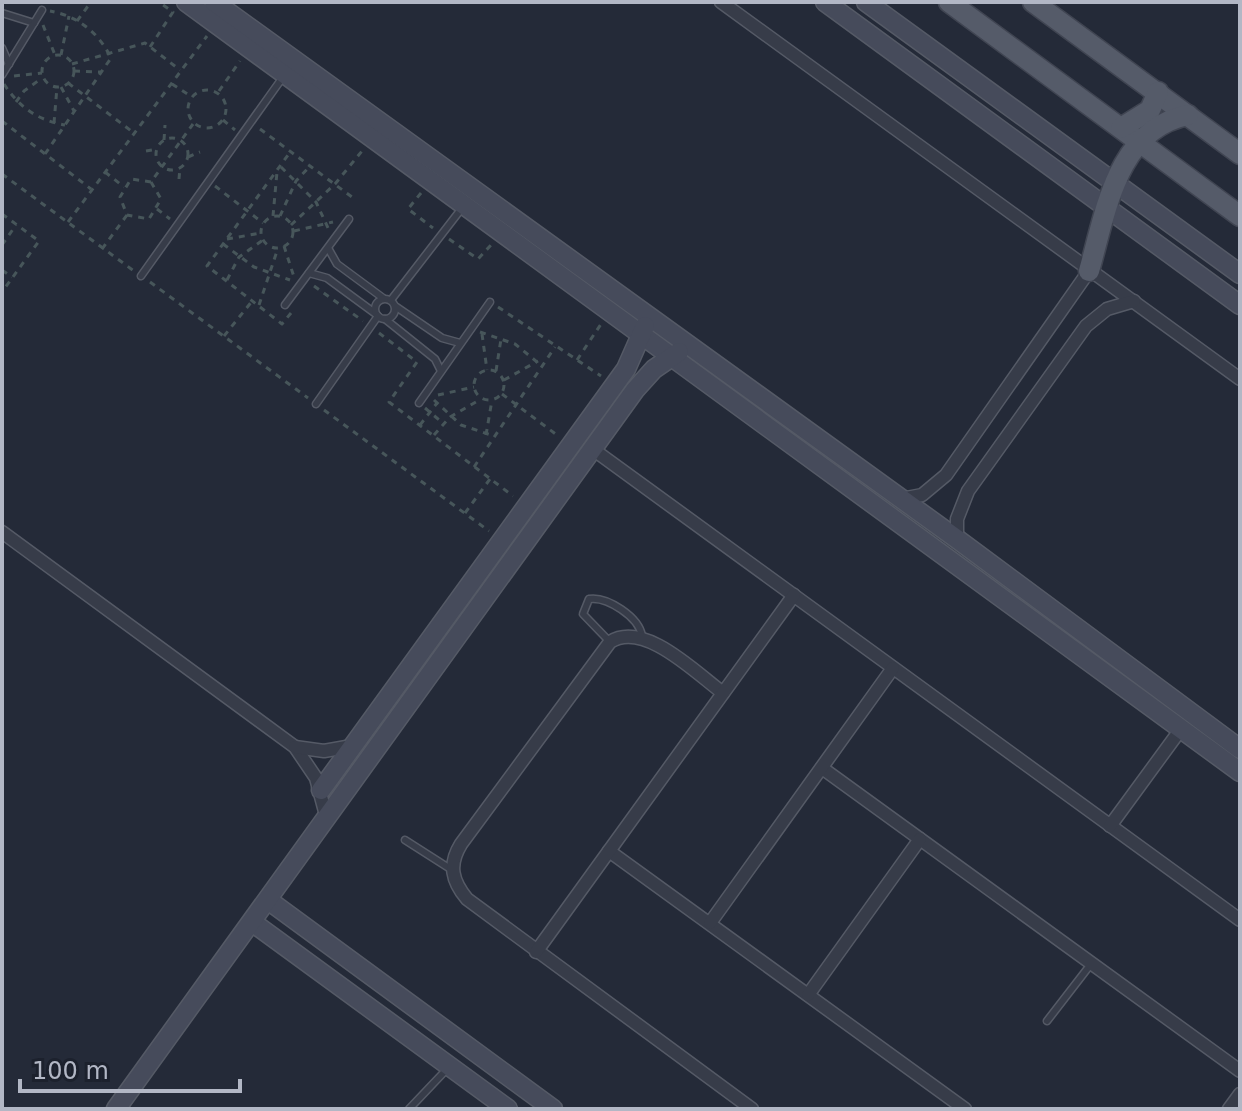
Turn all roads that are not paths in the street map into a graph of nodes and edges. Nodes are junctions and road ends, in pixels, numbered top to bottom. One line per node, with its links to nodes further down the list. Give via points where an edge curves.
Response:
1 (186, 2): 13 (street)
2 (214, 2): 36 (street)
3 (721, 2): 26 (street)
4 (825, 2): 22 (street)
5 (866, 2): 20 (street)
6 (949, 2): 17 (main road)
7 (1033, 2): 15 (main road)
8 (2, 13): 10 (lane)
9 (41, 13): 10 (lane)
10 (34, 23): 12 (lane)
11 (2, 48): 12 (lane)
12 (9, 64): 14 (lane)
13 (285, 74): 21 (street); 29 (lane)
14 (2, 78)
15 (1158, 92): 16 (main road); 17 (main road, via 1150,110)
16 (1188, 115): 18 (main road, via 1158,124); 19 (main road)
17 (1121, 128): 18 (main road)
18 (1138, 142): 20 (main road); 23 (main road)
19 (1240, 154)
20 (1116, 184): 22 (main road); 28 (street)
21 (464, 206): 30 (lane); 37 (street)
22 (1107, 208): 26 (main road); 34 (street)
23 (1240, 216)
24 (349, 219): 25 (lane)
25 (330, 244): 27 (lane); 30 (lane, via 337,264)
26 (1089, 271): 31 (street); 46 (street, via 946,475 922,495)
27 (309, 273): 33 (lane); 35 (lane, via 327,278)
28 (1240, 274)
29 (141, 276)
30 (390, 301): 35 (lane, via 376,304); 35 (lane, via 392,317); 38 (lane, via 442,338)
31 (1134, 301): 42 (street); 48 (street, via 1107,309 1086,326 968,491)
32 (490, 302): 38 (lane)
33 (285, 305)
34 (1240, 305)
35 (380, 316): 41 (lane, via 435,359); 44 (lane)
36 (648, 316): 37 (street); 39 (street)
37 (642, 336): 40 (street); 55 (street, via 614,385)
38 (460, 343): 41 (lane)
39 (691, 348): 40 (street); 46 (street)
40 (671, 357): 45 (street, via 641,383); 54 (street)
41 (441, 371): 43 (lane)
42 (1240, 379)
43 (419, 403)
44 (316, 404)
45 (594, 450): 49 (street); 61 (street)
46 (901, 499): 48 (street)
47 (2, 532): 56 (street)
48 (957, 539): 57 (street)
49 (794, 595): 52 (street); 53 (street)
50 (642, 636): 51 (street, via 625,635); 51 (lane, via 633,619 600,599 589,599 583,614); 53 (street)
51 (610, 642): 66 (street, via 461,844)
52 (893, 668): 58 (street); 62 (street)
53 (723, 693): 65 (street)
54 (1181, 729): 59 (street); 62 (street)
55 (352, 746): 56 (street, via 324,751); 60 (street)
56 (295, 747): 60 (street)
57 (1240, 749)
58 (822, 768): 63 (street); 70 (street)
59 (1240, 772)
60 (321, 790): 61 (street)
61 (327, 819): 67 (street)
62 (1110, 826): 68 (street)
63 (920, 839): 72 (street); 73 (street)
64 (405, 840): 66 (lane)
65 (609, 851): 70 (street); 71 (street)
66 (452, 870): 71 (street, via 467,899)
67 (268, 900): 69 (street); 81 (street)
68 (1240, 920)
69 (252, 922): 75 (street); 78 (street)
70 (710, 923): 73 (street)
71 (536, 952): 82 (street)
72 (1091, 963): 74 (lane); 76 (street)
73 (808, 995): 83 (street)
74 (1047, 1021)
75 (449, 1066): 79 (lane); 80 (street)
76 (1240, 1071)
77 (1240, 1094): 84 (street)
78 (116, 1109)
79 (409, 1109)
80 (508, 1109)
81 (553, 1109)
82 (752, 1109)
83 (965, 1109)
84 (1229, 1109)

